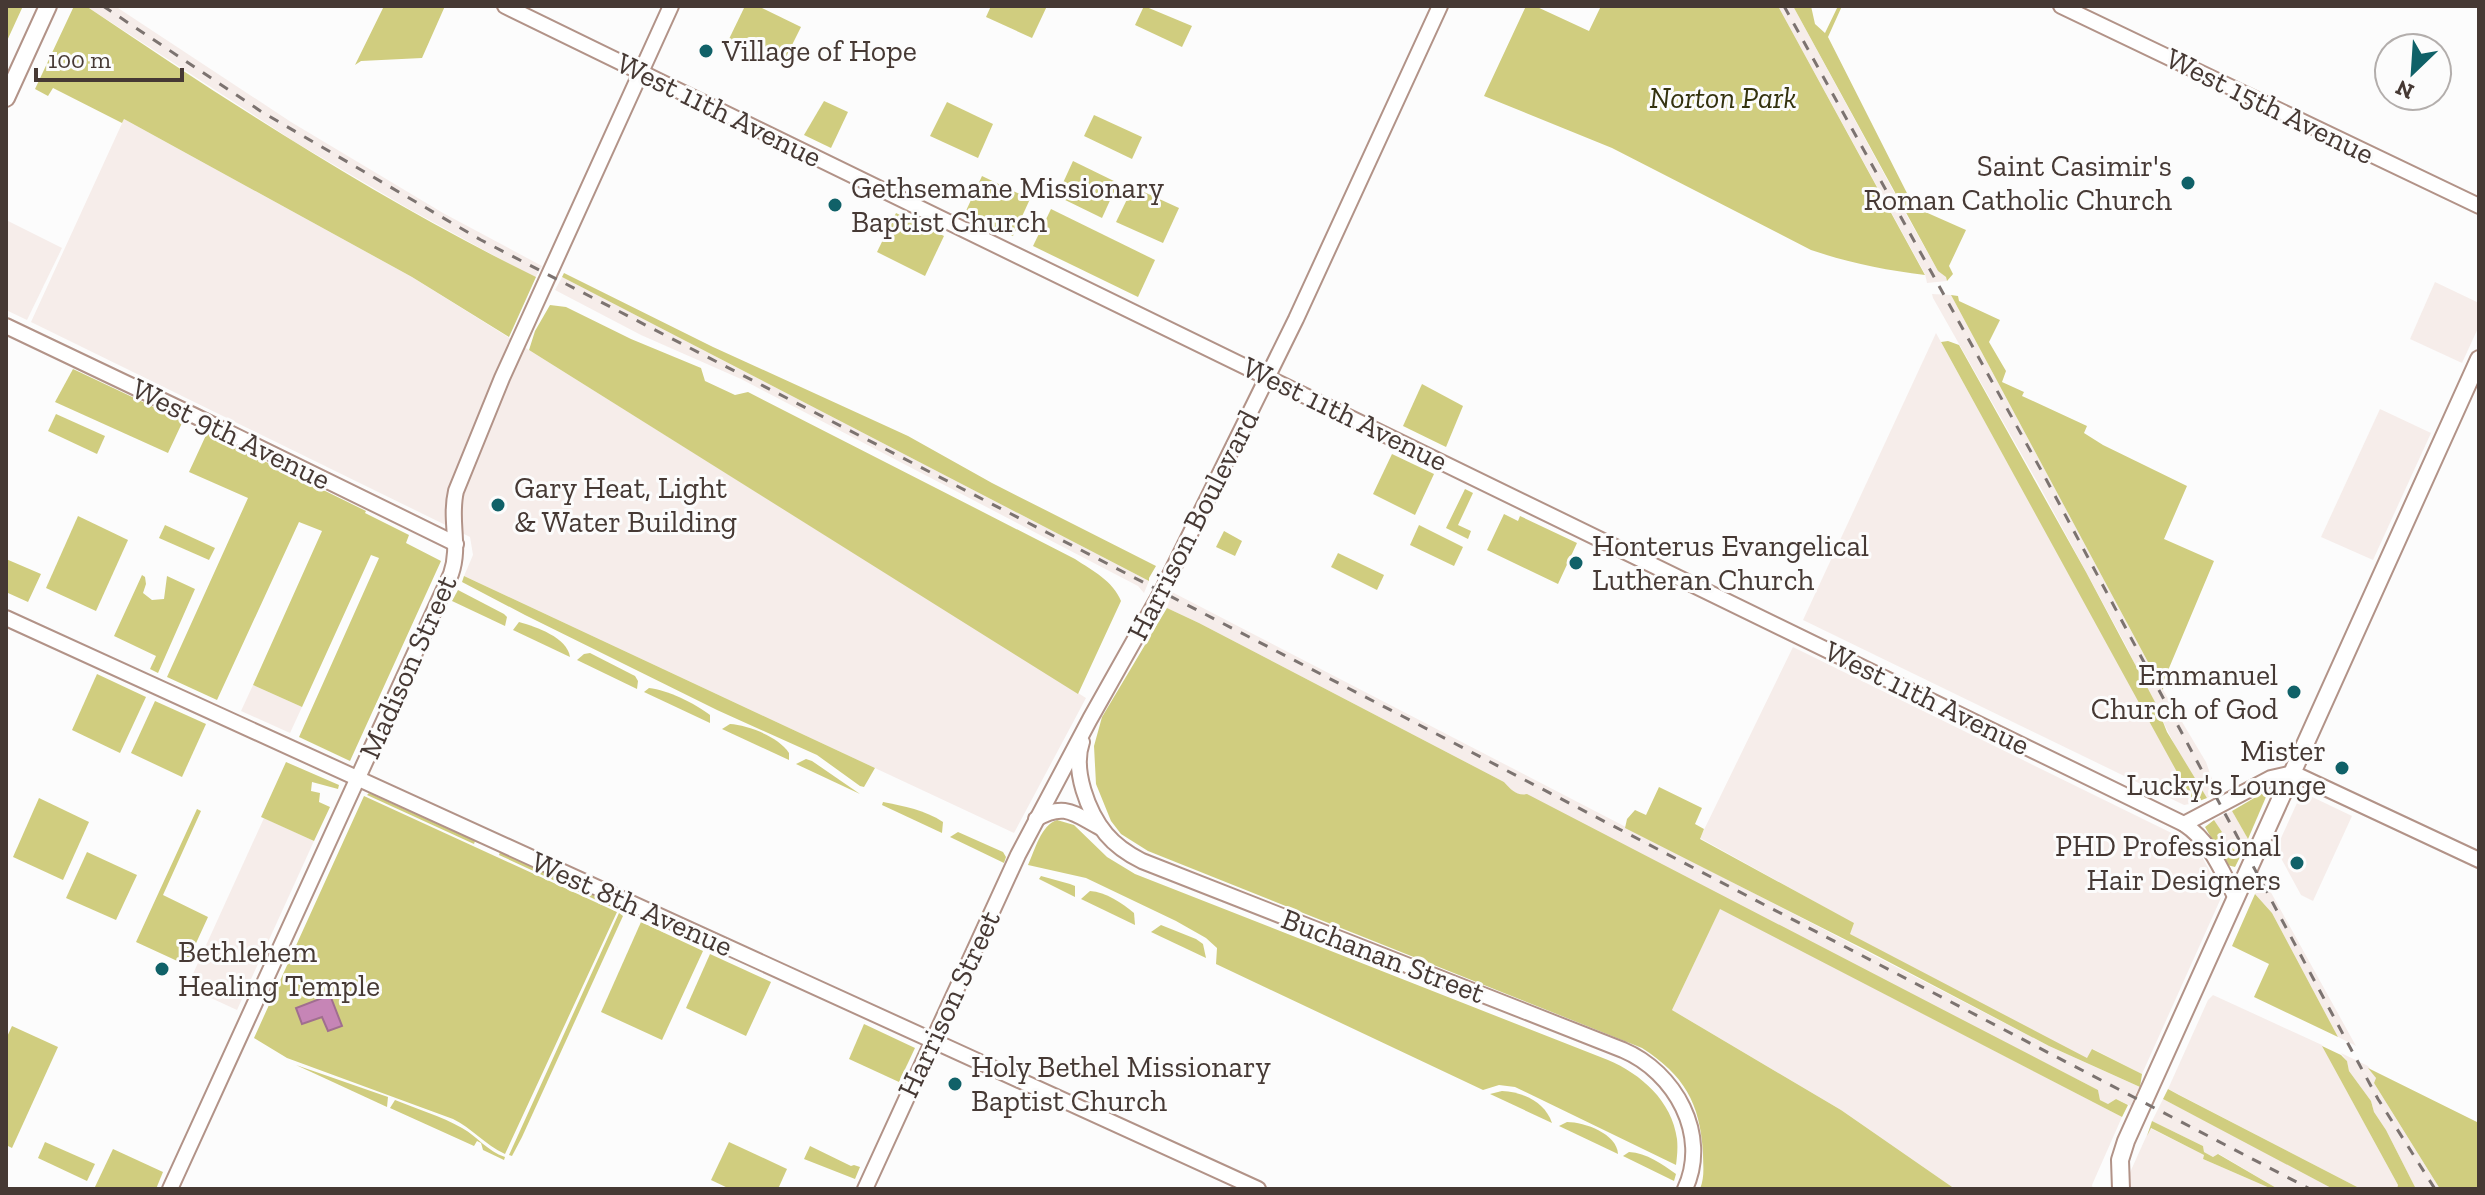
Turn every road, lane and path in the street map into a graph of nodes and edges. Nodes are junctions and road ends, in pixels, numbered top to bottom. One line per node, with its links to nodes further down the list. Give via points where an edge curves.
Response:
1 (48, 6): 7 (main road)
2 (505, 6): 6 (street, West 11th Avenue)
3 (671, 6): 6 (street, Madison Street)
4 (1440, 6): 11 (street, Harrison Boulevard)
5 (2061, 6): 8 (street, West 15th Avenue)
6 (641, 72): 11 (street, West 11th Avenue); 12 (street, Madison Street, via 459,482 452,508)
7 (6, 98)
8 (2479, 206)
9 (6, 326): 12 (street, West 9th Avenue)
10 (2479, 359): 15 (main road)
11 (1268, 377): 14 (street, Harrison Boulevard, via 1162,591); 18 (street, West 11th Avenue)
12 (456, 544): 16 (street, Madison Street, via 451,574)
13 (6, 618): 16 (street, West 8th Avenue)
14 (1090, 719): 17 (street, Harrison Boulevard); 19 (street, Buchanan Street, via 1079,768)
15 (2293, 773): 18 (street, via 2271,778); 20 (street); 21 (main road)
16 (357, 780): 22 (street, West 8th Avenue); 23 (street, Madison Street)
17 (1035, 820): 19 (street, via 1062,810); 22 (street, Harrison Street)
18 (2184, 824): 21 (street, West 11th Avenue, via 2203,838)
19 (1102, 828): 26 (street, Buchanan Street, via 1123,851 1142,861 1638,1057 1667,1081 1685,1110 1692,1157)
20 (2479, 860)
21 (2236, 898): 27 (main road, via 2126,1141)
22 (932, 1042): 24 (street, Harrison Street); 25 (street, West 8th Avenue)
23 (170, 1189)
24 (865, 1189)
25 (1258, 1189)
26 (1685, 1189)
27 (2121, 1189)

